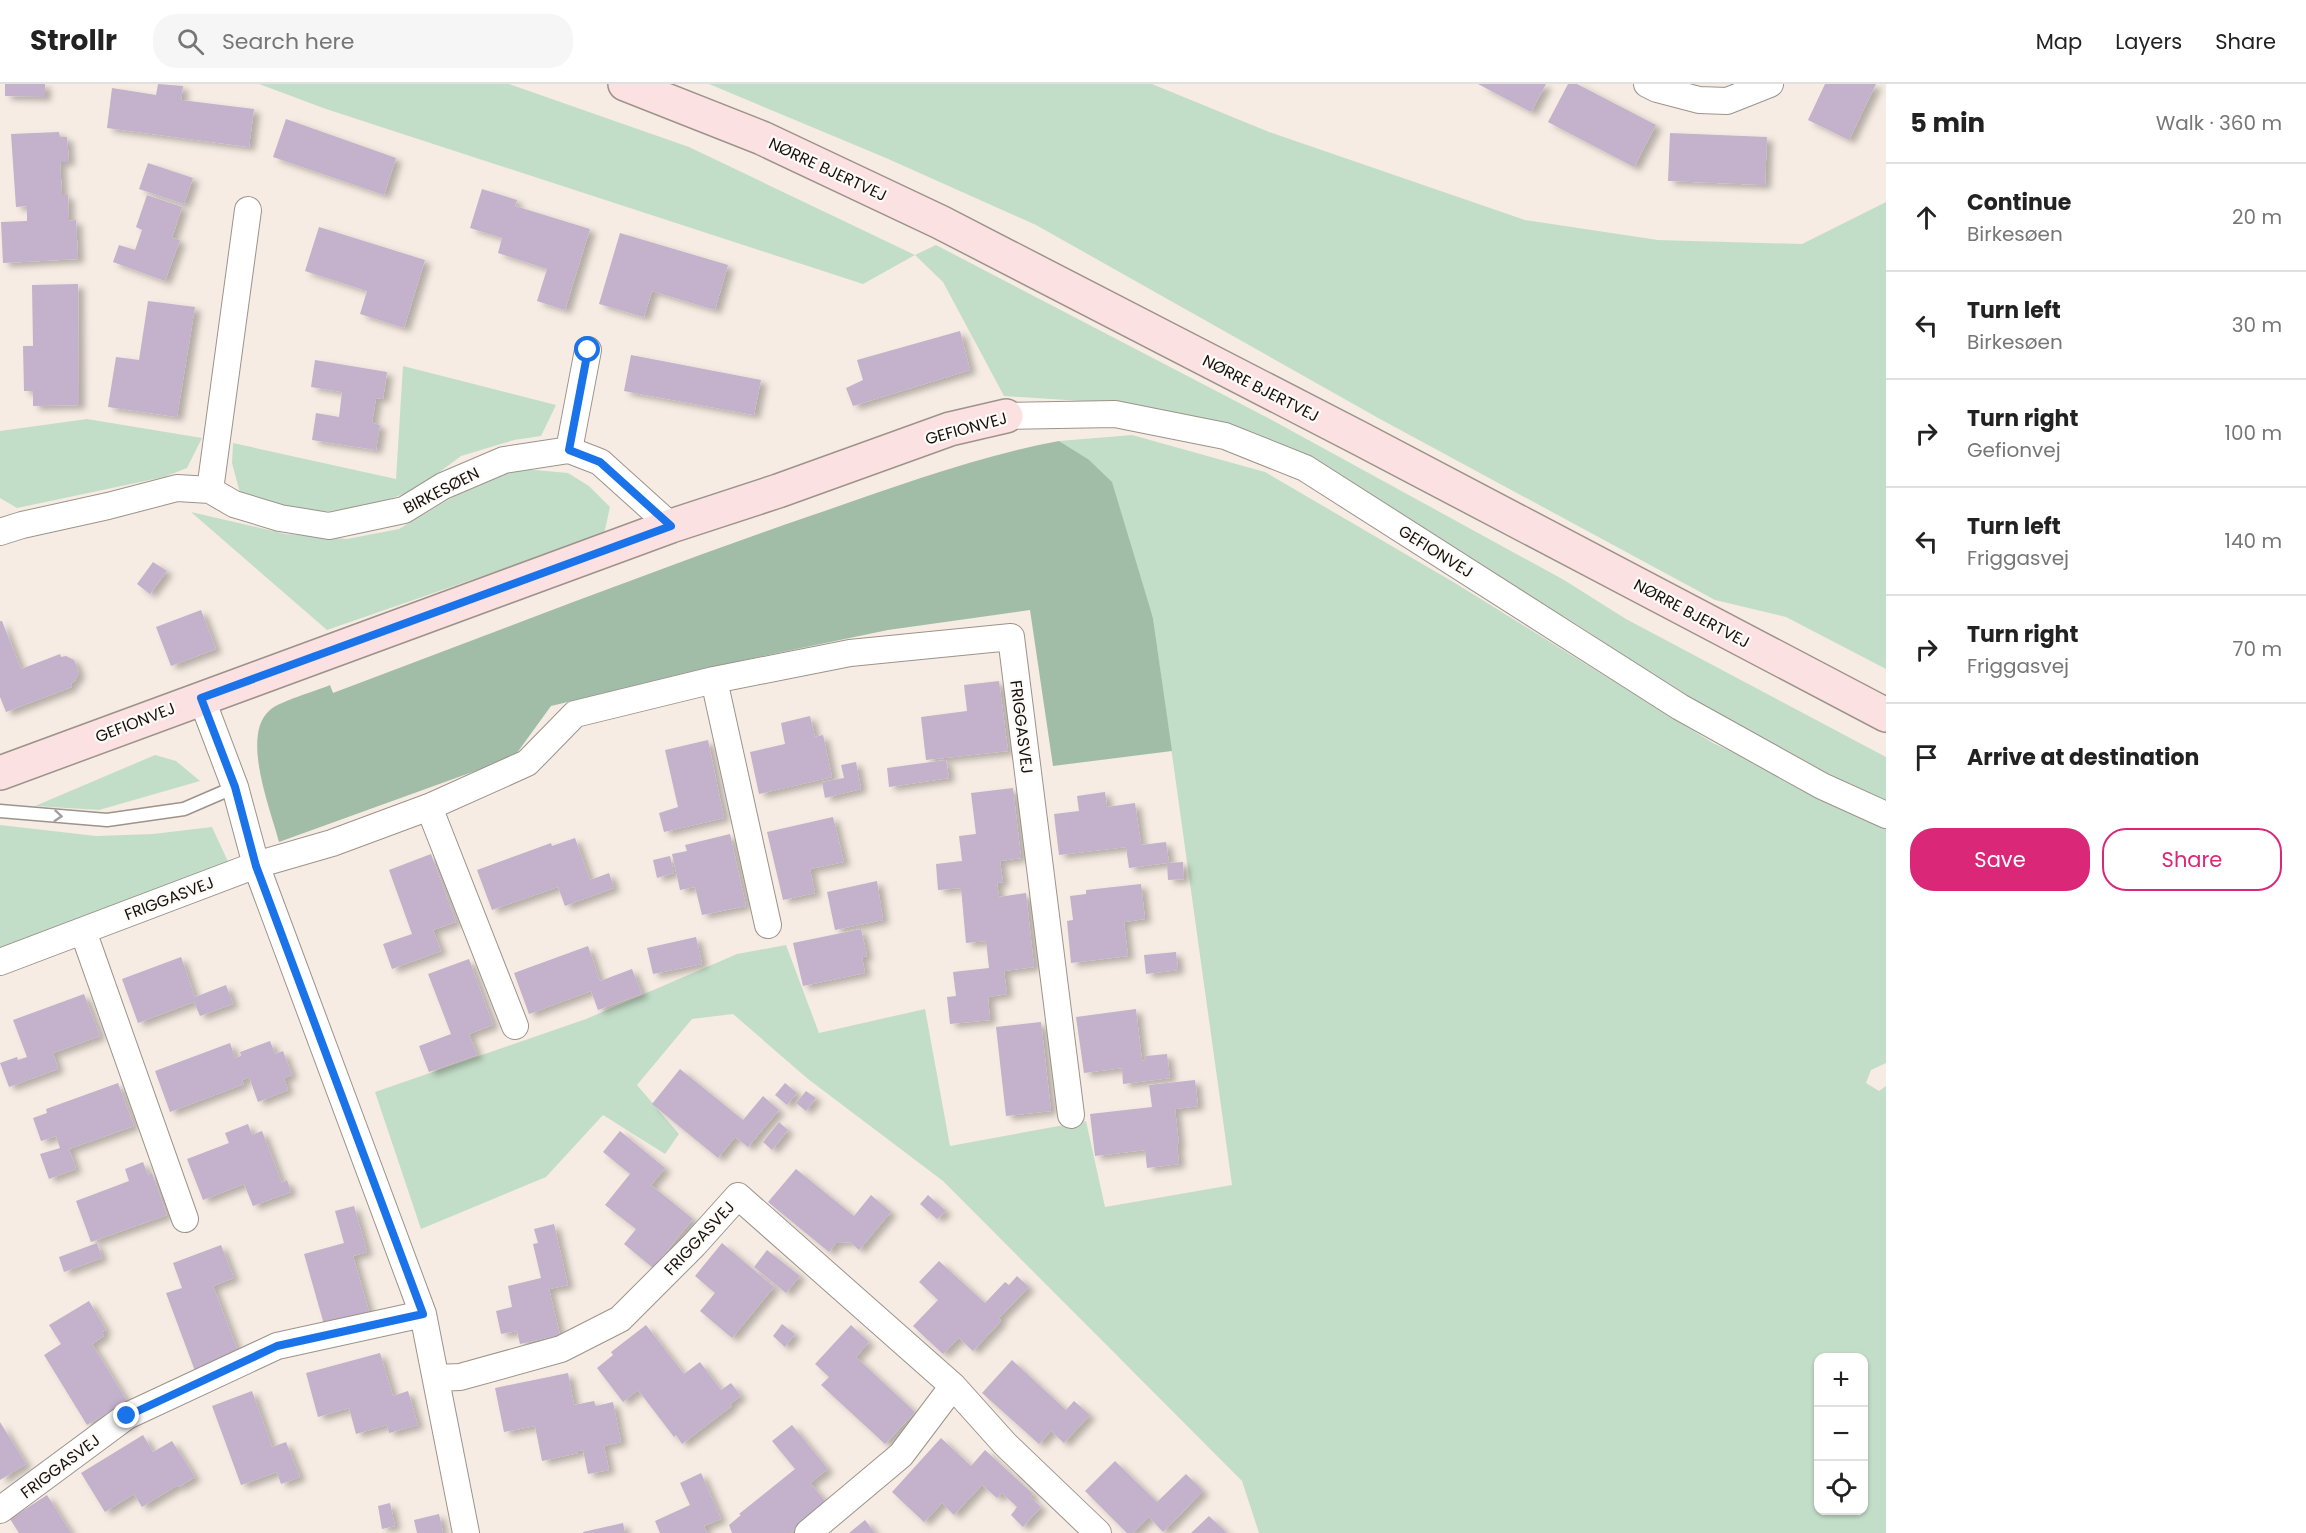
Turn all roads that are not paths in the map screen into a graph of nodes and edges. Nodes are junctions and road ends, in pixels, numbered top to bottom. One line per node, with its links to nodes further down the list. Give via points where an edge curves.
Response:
1 (625, 84): 13 (main road, NØRRE BJERTVEJ, via 762,138 940,222)
2 (1647, 84): 3 (street, via 1698,100 1727,101)
3 (1770, 84)
4 (248, 210): 8 (street)
5 (588, 350): 7 (street)
6 (1006, 416): 9 (main road, GEFIONVEJ, via 950,429); 18 (street, GEFIONVEJ, via 1115,414 1225,436 1305,468 1680,707 1822,786)
7 (569, 450): 8 (street, BIRKESØEN, via 504,460 443,486 404,510 329,526 243,507); 9 (street, BIRKESØEN, via 600,462)
8 (210, 490): 10 (street, BIRKESØEN, via 177,488)
9 (671, 526): 12 (main road, GEFIONVEJ)
10 (0, 532)
11 (714, 680): 16 (street, FRIGGASVEJ, via 574,714 527,763); 20 (street); 24 (street, FRIGGASVEJ, via 850,653 1011,637)
12 (201, 698): 14 (main road, GEFIONVEJ); 15 (street)
13 (1886, 715)
14 (0, 773)
15 (235, 787): 17 (lane, one-way to 15, via 107,820 184,808); 19 (street)
16 (429, 807): 19 (street, FRIGGASVEJ); 23 (street)
17 (0, 811)
18 (1886, 815)
19 (256, 866): 21 (street, FRIGGASVEJ); 26 (street)
20 (768, 925)
21 (83, 931): 22 (street, FRIGGASVEJ); 25 (street)
22 (0, 962)
23 (515, 1026)
24 (1071, 1115)
25 (185, 1220)
26 (423, 1314): 27 (street); 29 (street, FRIGGASVEJ, via 277,1346 127,1416)
27 (436, 1378): 28 (street, FRIGGASVEJ, via 460,1377 561,1349 621,1319 738,1196); 30 (street)
28 (953, 1386): 31 (street, via 901,1455); 32 (street, FRIGGASVEJ, via 1005,1444)
29 (0, 1510)
30 (466, 1533)
31 (808, 1533)
32 (1098, 1533)

